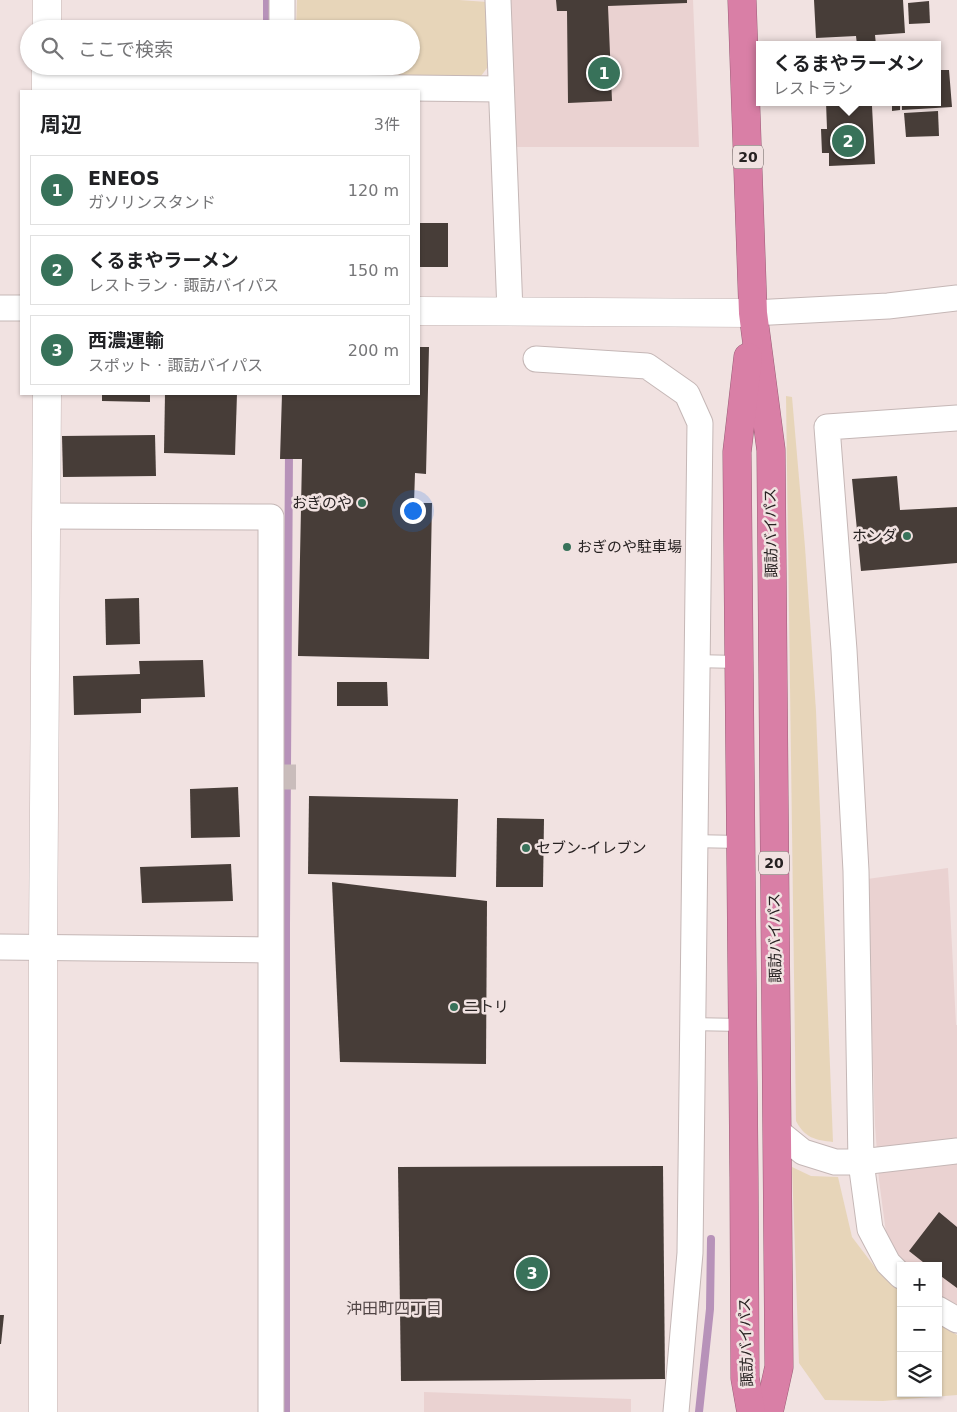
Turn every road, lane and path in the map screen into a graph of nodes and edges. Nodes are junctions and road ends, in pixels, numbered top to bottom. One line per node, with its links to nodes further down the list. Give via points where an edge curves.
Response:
1 (47, 0): 5 (street)
2 (282, 0): 6 (street)
3 (498, 0): 9 (street)
4 (742, 0): 15 (highway, 諏訪バイパス / 20)
5 (47, 20)
6 (282, 20)
7 (282, 77): 8 (street); 9 (street)
8 (46, 81)
9 (501, 89): 14 (street)
10 (957, 298): 15 (street, via 888,306)
11 (0, 308): 12 (street)
12 (20, 308)
13 (420, 311): 14 (street)
14 (510, 312): 15 (street)
15 (752, 313): 21 (highway, 諏訪バイパス / 20, via 737,452); 29 (highway, 諏訪バイパス / 20, via 771,450)
16 (536, 359): 20 (street, via 648,366 687,394 700,423)
17 (47, 395): 19 (street)
18 (957, 418): 31 (street, via 827,427 856,871)
19 (46, 516): 25 (street); 26 (street, via 271,517)
20 (693, 661): 21 (lane); 22 (street)
21 (740, 662): 23 (highway, 諏訪バイパス / 20)
22 (690, 841): 23 (lane); 27 (street)
23 (741, 842): 28 (highway, 諏訪バイパス / 20)
24 (0, 947): 25 (street)
25 (43, 947): 26 (street); 35 (street)
26 (270, 950): 36 (street)
27 (687, 1024): 28 (lane); 37 (street, via 690,1253)
28 (743, 1025): 38 (highway, 諏訪バイパス / 20, via 745,1378)
29 (777, 1131): 31 (street, via 803,1152 835,1162); 39 (highway, 諏訪バイパス / 20, via 779,1367)
30 (957, 1151): 31 (street)
31 (861, 1162): 32 (street, via 870,1229 888,1263)
32 (897, 1272)
33 (942, 1311): 34 (street)
34 (957, 1320)
35 (43, 1412)
36 (271, 1412)
37 (676, 1412)
38 (751, 1412)
39 (769, 1412)

